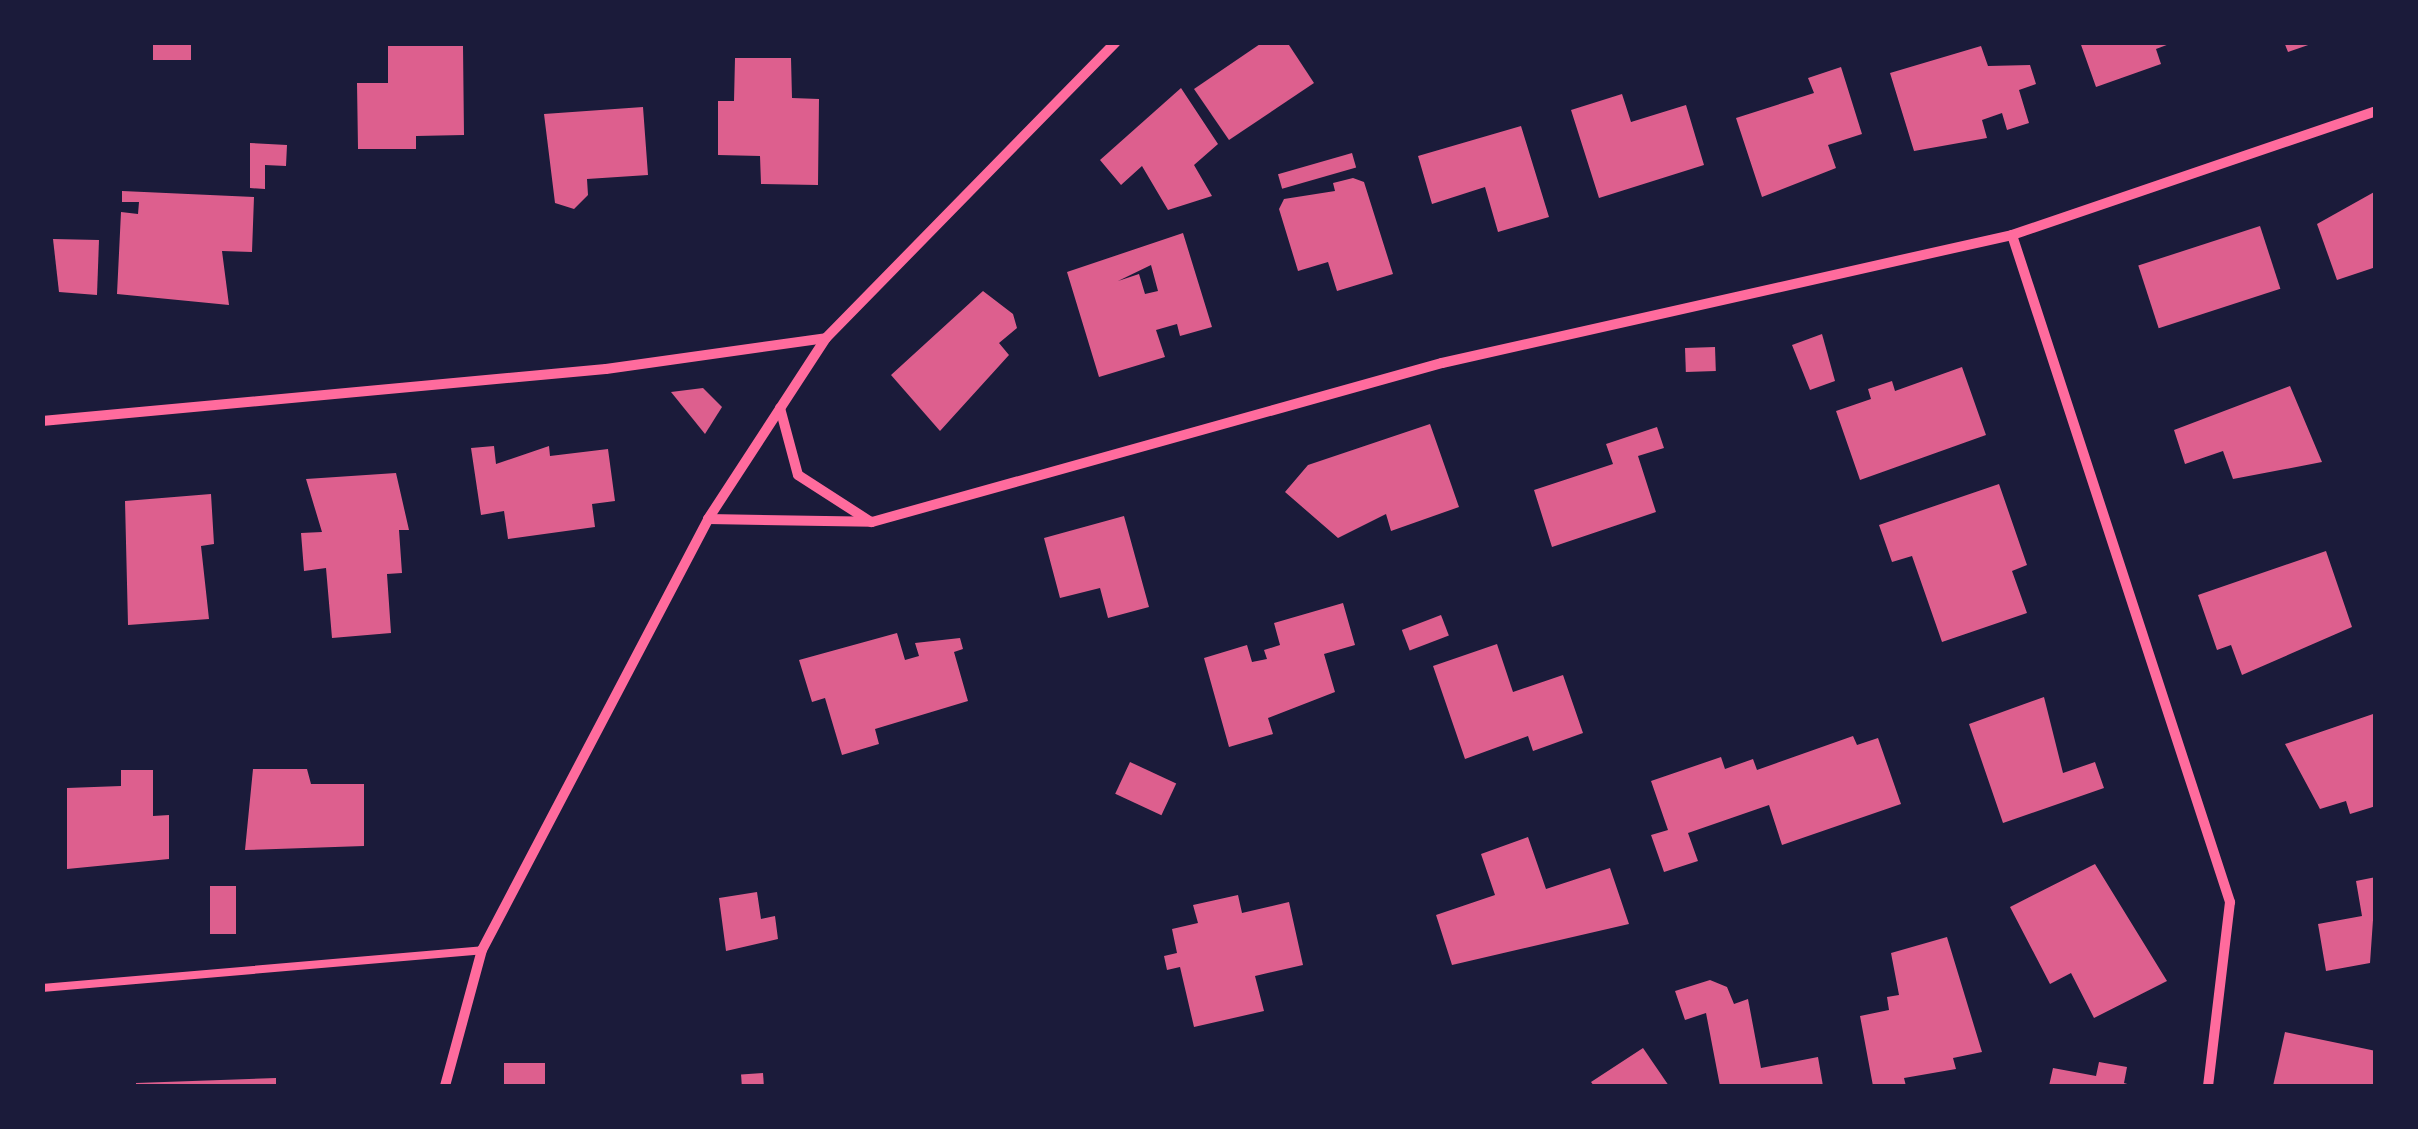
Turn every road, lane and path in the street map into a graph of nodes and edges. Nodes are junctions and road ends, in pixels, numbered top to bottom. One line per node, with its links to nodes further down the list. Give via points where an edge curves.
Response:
1 (1116, 42): 4 (street)
2 (2376, 112): 3 (street)
3 (2012, 235): 8 (street, via 1442,363); 12 (street, via 2230,902)
4 (826, 338): 5 (street); 6 (street, via 606,369)
5 (780, 408): 7 (street); 8 (street, via 798,475)
6 (42, 421)
7 (708, 519): 8 (street); 9 (street)
8 (872, 522)
9 (482, 950): 10 (lane); 11 (street)
10 (42, 988)
11 (445, 1086)
12 (2208, 1086)

